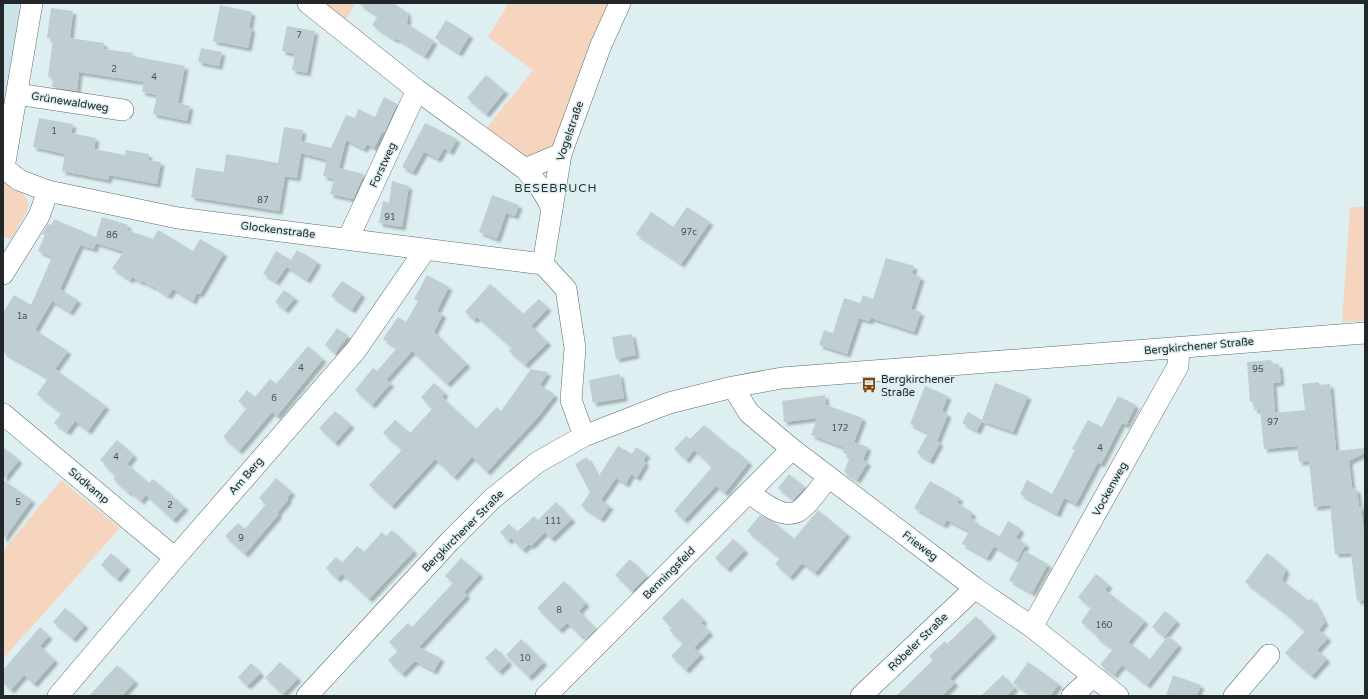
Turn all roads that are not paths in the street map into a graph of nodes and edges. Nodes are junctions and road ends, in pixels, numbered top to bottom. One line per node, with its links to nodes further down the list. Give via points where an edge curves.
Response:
1 (32, 3): 5 (street, Glockenstraße)
2 (308, 3): 4 (street)
3 (620, 3): 7 (street, Vogelstraße, via 601,45)
4 (417, 90): 9 (street); 12 (street, Forstweg)
5 (17, 94): 6 (street, Grünewaldweg); 8 (street, Glockenstraße)
6 (123, 110)
7 (561, 154): 9 (street); 11 (street, Vogelstraße)
8 (3, 168): 10 (street, Glockenstraße, via 19,180)
9 (525, 169): 11 (street, via 538,184)
10 (48, 191): 12 (street, Glockenstraße, via 178,218); 15 (street, via 40,216)
11 (552, 209): 14 (street, Vogelstraße)
12 (348, 239): 13 (street, Glockenstraße)
13 (425, 250): 14 (street, Glockenstraße); 24 (street, Am Berg, via 356,350)
14 (543, 264): 20 (street, via 566,289 575,348 571,400)
15 (3, 274)
16 (1365, 333): 17 (street, Bergkirchener Straße)
17 (1179, 348): 18 (street, Bergkirchener Straße, via 782,378); 26 (street, Vockenweg, via 1178,366)
18 (733, 387): 20 (street, Bergkirchener Straße, via 669,403); 21 (street, Frieweg, via 748,413)
19 (3, 414): 24 (street, Südkamp)
20 (584, 436): 30 (street, Bergkirchener Straße, via 538,462 492,499)
21 (792, 449): 22 (street, Frieweg); 23 (street, Benningsfeld)
22 (829, 477): 23 (street, via 804,507 795,513 783,513 765,506); 25 (street, Frieweg)
23 (749, 492): 31 (street, Benningsfeld)
24 (175, 558): 29 (street, Am Berg)
25 (975, 588): 26 (street, Frieweg); 32 (street, Röbeler Straße)
26 (1032, 627): 28 (street, Frieweg)
27 (1269, 655): 35 (street)
28 (1093, 677): 33 (street); 34 (street, Frieweg)
29 (58, 696)
30 (307, 696)
31 (546, 696)
32 (861, 696)
33 (1072, 696)
34 (1118, 696)
35 (1234, 696)

